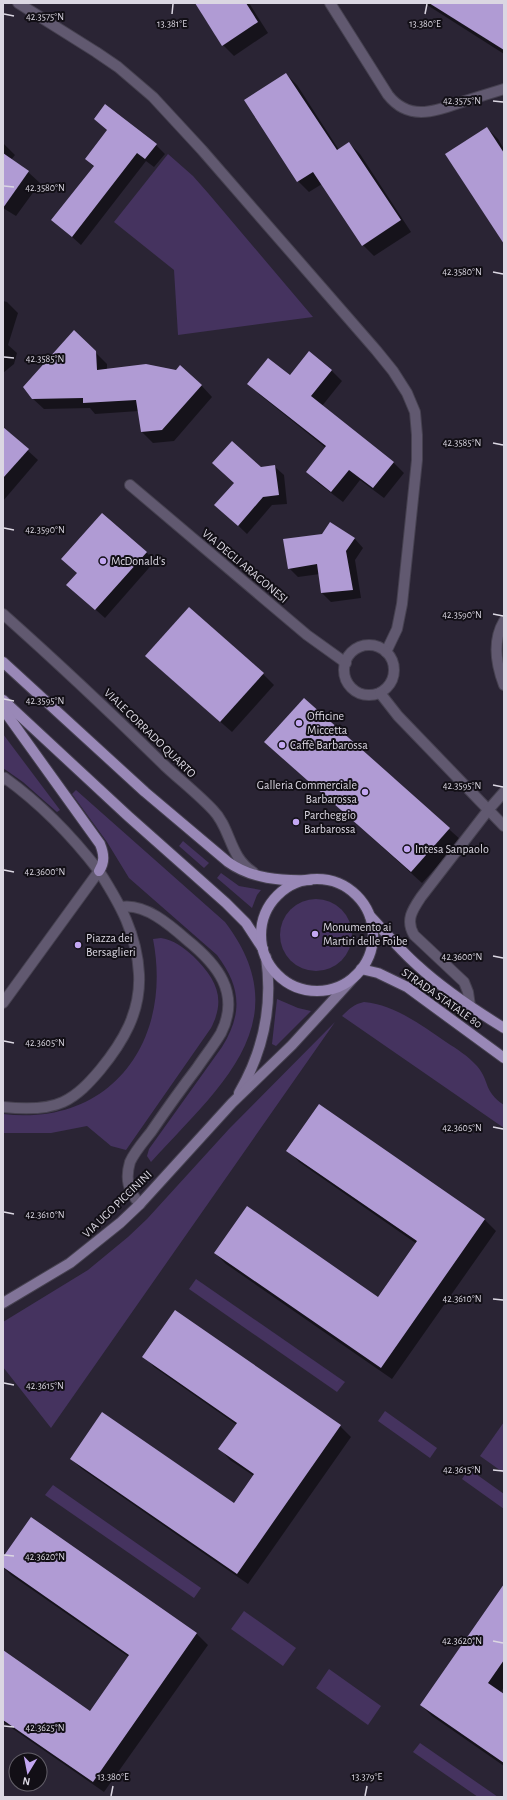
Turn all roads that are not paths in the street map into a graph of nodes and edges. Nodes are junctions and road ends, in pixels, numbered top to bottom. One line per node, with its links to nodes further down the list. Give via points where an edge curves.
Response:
1 (18, 3): 7 (street, via 118,67 153,97 393,371 412,402 417,429 417,460 398,629)
2 (330, 3): 3 (street, via 388,95 404,109 431,112)
3 (504, 89)
4 (130, 485): 9 (street, VIA DEGLI ARAGONESI, via 307,635)
5 (3, 614): 19 (street, VIALE CORRADO QUARTO, via 213,809 242,864)
6 (504, 621): 10 (street, via 496,643 498,665)
7 (386, 652): 9 (street, via 379,647 363,646 352,652); 11 (street, via 393,662 394,674 392,682)
8 (3, 662): 19 (main road, VIALE CORRADO QUARTO, via 206,846 238,869)
9 (346, 663): 11 (street, via 346,679 356,692 364,695)
10 (504, 685)
11 (380, 693): 16 (street, via 398,716)
12 (3, 700): 23 (main road, via 226,903 246,923)
13 (3, 709): 18 (main road, via 100,844 103,861)
14 (3, 780): 18 (street, via 5,778 41,806)
15 (504, 792): 16 (street)
16 (489, 809): 17 (street); 26 (street, via 410,914 412,932 464,982)
17 (504, 826)
18 (99, 871): 21 (street); 25 (street)
19 (266, 877): 20 (main road, VIALE CORRADO QUARTO)
20 (310, 880): 22 (main road, via 323,880 342,885 358,897); 23 (main road, via 289,887 273,901 263,920 261,935)
21 (121, 907): 30 (street, via 135,943 139,975 137,1002 130,1026 123,1038 95,1076 70,1098 48,1106); 31 (street, via 132,906 144,910 195,946 219,974 228,997 227,1014 217,1039 130,1162 128,1185)
22 (369, 914): 24 (main road, via 373,928 372,943 369,957); 26 (main road, via 417,965)
23 (264, 953): 24 (main road, via 279,976 306,990 329,990 343,984); 29 (main road, VIA UGO PICCININI, via 268,998 262,1040 248,1076)
24 (359, 972): 28 (main road, STRADA STATALE 80, via 378,973 407,987); 29 (main road, VIA UGO PICCININI, via 283,1054)
25 (3, 1003)
26 (470, 1006): 27 (main road)
27 (504, 1028)
28 (504, 1058)
29 (232, 1103): 31 (main road, VIA UGO PICCININI)
30 (3, 1107)
31 (140, 1204): 32 (main road, VIA UGO PICCININI, via 70,1263)
32 (3, 1303)

